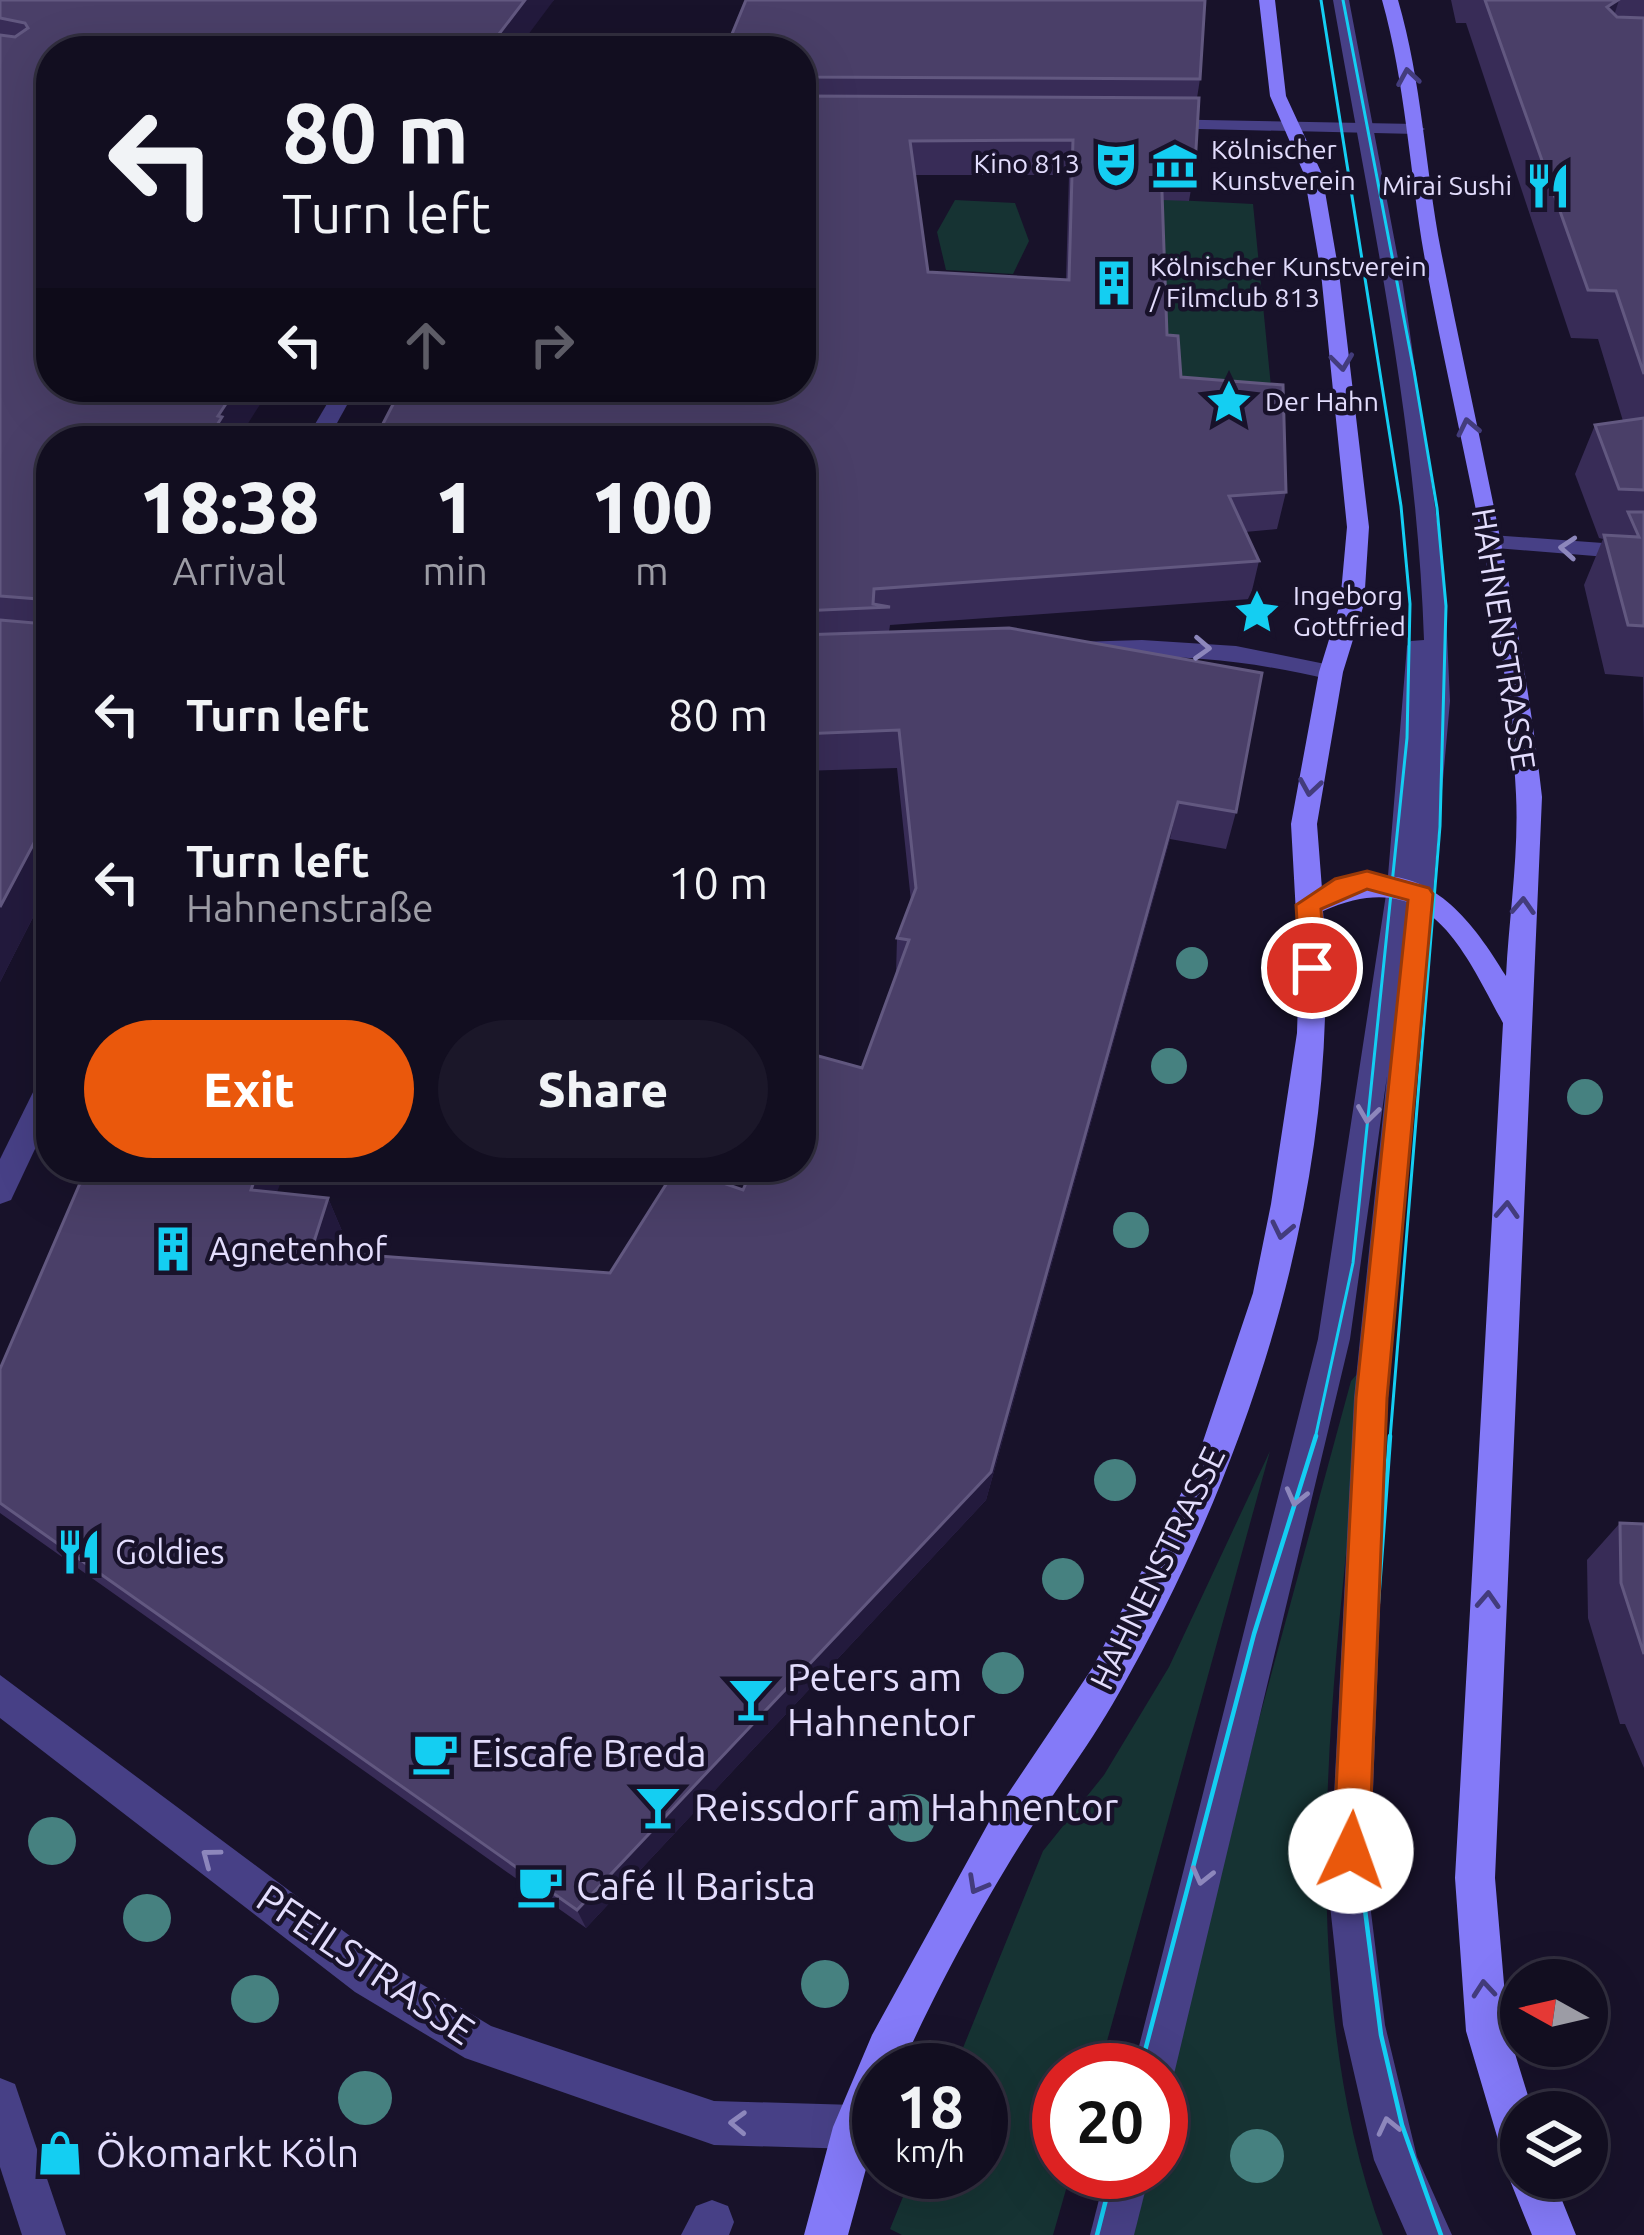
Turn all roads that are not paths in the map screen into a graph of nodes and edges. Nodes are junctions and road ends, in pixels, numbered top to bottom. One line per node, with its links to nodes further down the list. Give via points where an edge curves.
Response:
1 (1267, 0): 6 (main road, HAHNENSTRASSE, via 1278,96)
2 (1326, 0): 7 (street)
3 (1341, 0): 7 (street)
4 (1390, 0): 8 (main road, HAHNENSTRASSE, one-way to 4)
5 (1138, 123): 6 (street)
6 (1294, 125): 7 (street); 12 (main road, HAHNENSTRASSE, one-way to 12, via 1313,175 1330,273 1358,527 1352,604)
7 (1354, 127): 8 (street); 13 (street, via 1393,285 1433,570 1438,701)
8 (1415, 129): 9 (main road, HAHNENSTRASSE, one-way to 8, via 1430,244)
9 (1491, 542): 10 (street, one-way to 9); 15 (main road, HAHNENSTRASSE, one-way to 9, via 1528,797 1515,664)
10 (1644, 553)
11 (1046, 652): 12 (street, one-way to 12, via 1196,646)
12 (1331, 672): 14 (main road, HAHNENSTRASSE, one-way to 14, via 1304,824)
13 (1410, 891): 14 (main road, via 1367,880); 15 (main road, via 1474,943); 20 (street, one-way to 20, via 1334,1339); 29 (street, one-way to 13, via 1396,2160 1364,2025 1349,1896 1371,1398)
14 (1309, 905): 19 (main road, HAHNENSTRASSE, one-way to 19, via 1311,1033 1287,1204 1269,1293 1210,1472 1106,1680 1004,1836)
15 (1517, 1022): 21 (main road, HAHNENSTRASSE, one-way to 15, via 1487,2031 1475,1878)
16 (36, 1115): 17 (street)
17 (0, 1191)
18 (0, 1694): 23 (street, PFEILSTRASSE, one-way to 18, via 715,2123 480,2043 370,1977)
19 (893, 2043)
20 (1161, 2043)
21 (1505, 2091)
22 (0, 2099): 26 (street)
23 (852, 2127)
24 (852, 2138): 27 (main road, HAHNENSTRASSE)
25 (1121, 2199): 28 (street)
26 (44, 2235)
27 (826, 2235)
28 (1112, 2235)
29 (1430, 2235)

